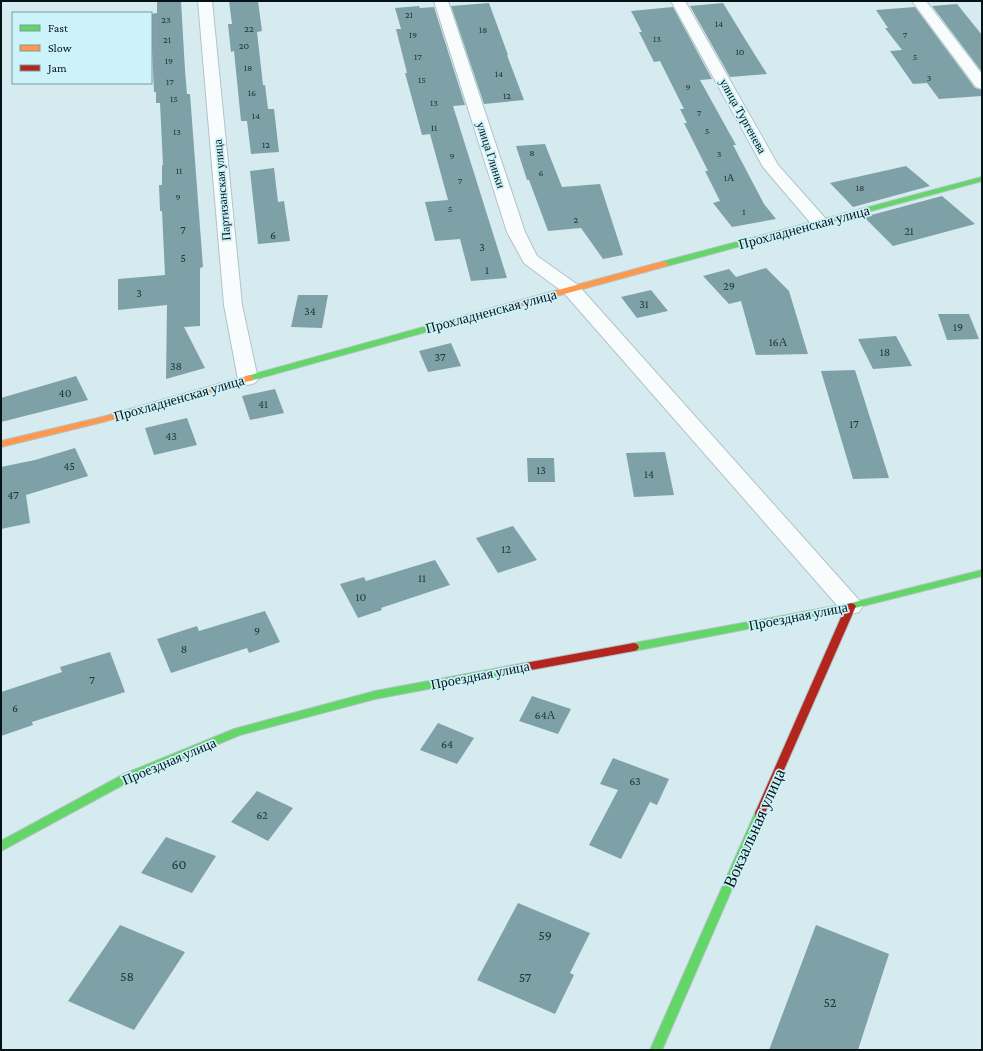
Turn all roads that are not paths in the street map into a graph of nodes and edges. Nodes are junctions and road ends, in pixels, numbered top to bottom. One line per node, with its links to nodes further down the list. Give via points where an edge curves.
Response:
1 (205, 1): 9 (street, Партизанская улица, via 233,305)
2 (441, 1): 8 (street, улица Глинки, via 516,232 530,259)
3 (678, 1): 7 (street, улица Тургенева, via 771,167)
4 (919, 1): 5 (street)
5 (982, 84)
6 (982, 179): 7 (street, Прохладненская улица)
7 (820, 223): 8 (street, Прохладненская улица)
8 (570, 289): 9 (street, Прохладненская улица); 12 (street, улица Глинки)
9 (248, 379): 10 (street, Прохладненская улица)
10 (1, 444)
11 (982, 573): 12 (street, Проездная улица)
12 (851, 606): 13 (street, Проездная улица, via 375,695 238,732 128,777); 14 (street, Вокзальная улица)
13 (1, 846)
14 (656, 1050)

